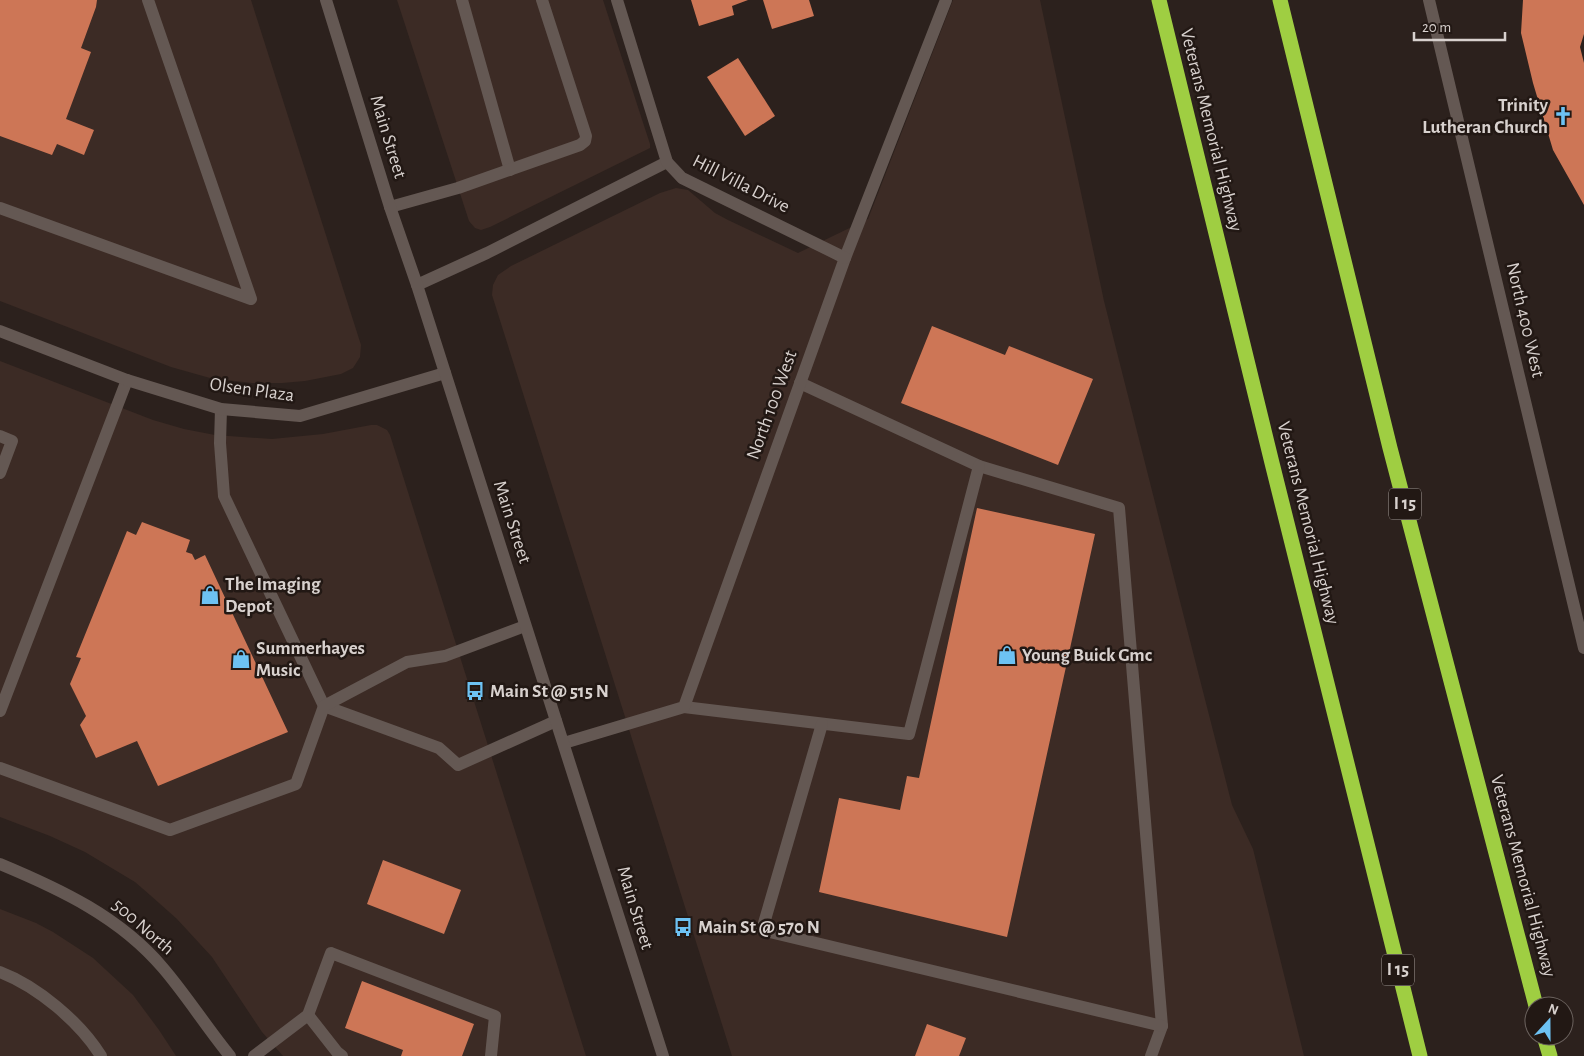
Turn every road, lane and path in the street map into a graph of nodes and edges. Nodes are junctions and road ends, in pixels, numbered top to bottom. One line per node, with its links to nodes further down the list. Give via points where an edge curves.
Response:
1 (148, 0): 13 (street, via 251,299)
2 (326, 0): 12 (street, Main Street)
3 (462, 0): 11 (street)
4 (542, 0): 11 (street, via 586,136 580,145)
5 (617, 0): 10 (street, Hill Villa Drive)
6 (946, 0): 14 (street, North 100 West)
7 (1159, 0): 45 (highway, Veterans Memorial Highway / I 15)
8 (1280, 0): 35 (highway, Veterans Memorial Highway / I 15, via 1390,448)
9 (1429, 0): 25 (street, North 400 West)
10 (667, 162): 14 (street, Hill Villa Drive, via 682,178); 15 (street)
11 (510, 170): 12 (street)
12 (390, 207): 15 (street, Main Street)
13 (0, 208)
14 (845, 258): 19 (street, North 100 West)
15 (417, 285): 17 (street, Main Street)
16 (0, 331): 18 (street, Olsen Plaza)
17 (445, 373): 20 (street, Olsen Plaza, via 300,416); 24 (street, Main Street)
18 (128, 380): 20 (street, Olsen Plaza); 28 (street)
19 (800, 383): 22 (street); 27 (street, North 100 West)
20 (221, 409): 26 (street, via 224,496)
21 (0, 436): 23 (street, via 12,441)
22 (979, 466): 30 (street, via 909,734); 37 (street, via 1119,508)
23 (0, 473)
24 (525, 626): 26 (street, via 445,656 407,662); 29 (street, Main Street)
25 (1584, 648)
26 (324, 706): 29 (street, via 439,748 458,765); 32 (street, via 296,784 170,830)
27 (684, 707): 30 (street); 31 (street)
28 (0, 711)
29 (556, 721): 31 (street, Main Street)
30 (822, 724): 37 (street, via 762,930)
31 (564, 743): 43 (street, Main Street)
32 (0, 768)
33 (0, 864): 39 (street, 500 North, via 80,901 125,931 162,966)
34 (0, 972): 38 (street, via 16,978 63,1012)
35 (1533, 996)
36 (308, 1015): 40 (street); 41 (street); 42 (street, via 331,953 495,1016)
37 (1162, 1026): 44 (street)
38 (101, 1056)
39 (230, 1056)
40 (254, 1056)
41 (342, 1056)
42 (491, 1056)
43 (663, 1056)
44 (1151, 1056)
45 (1420, 1056)

